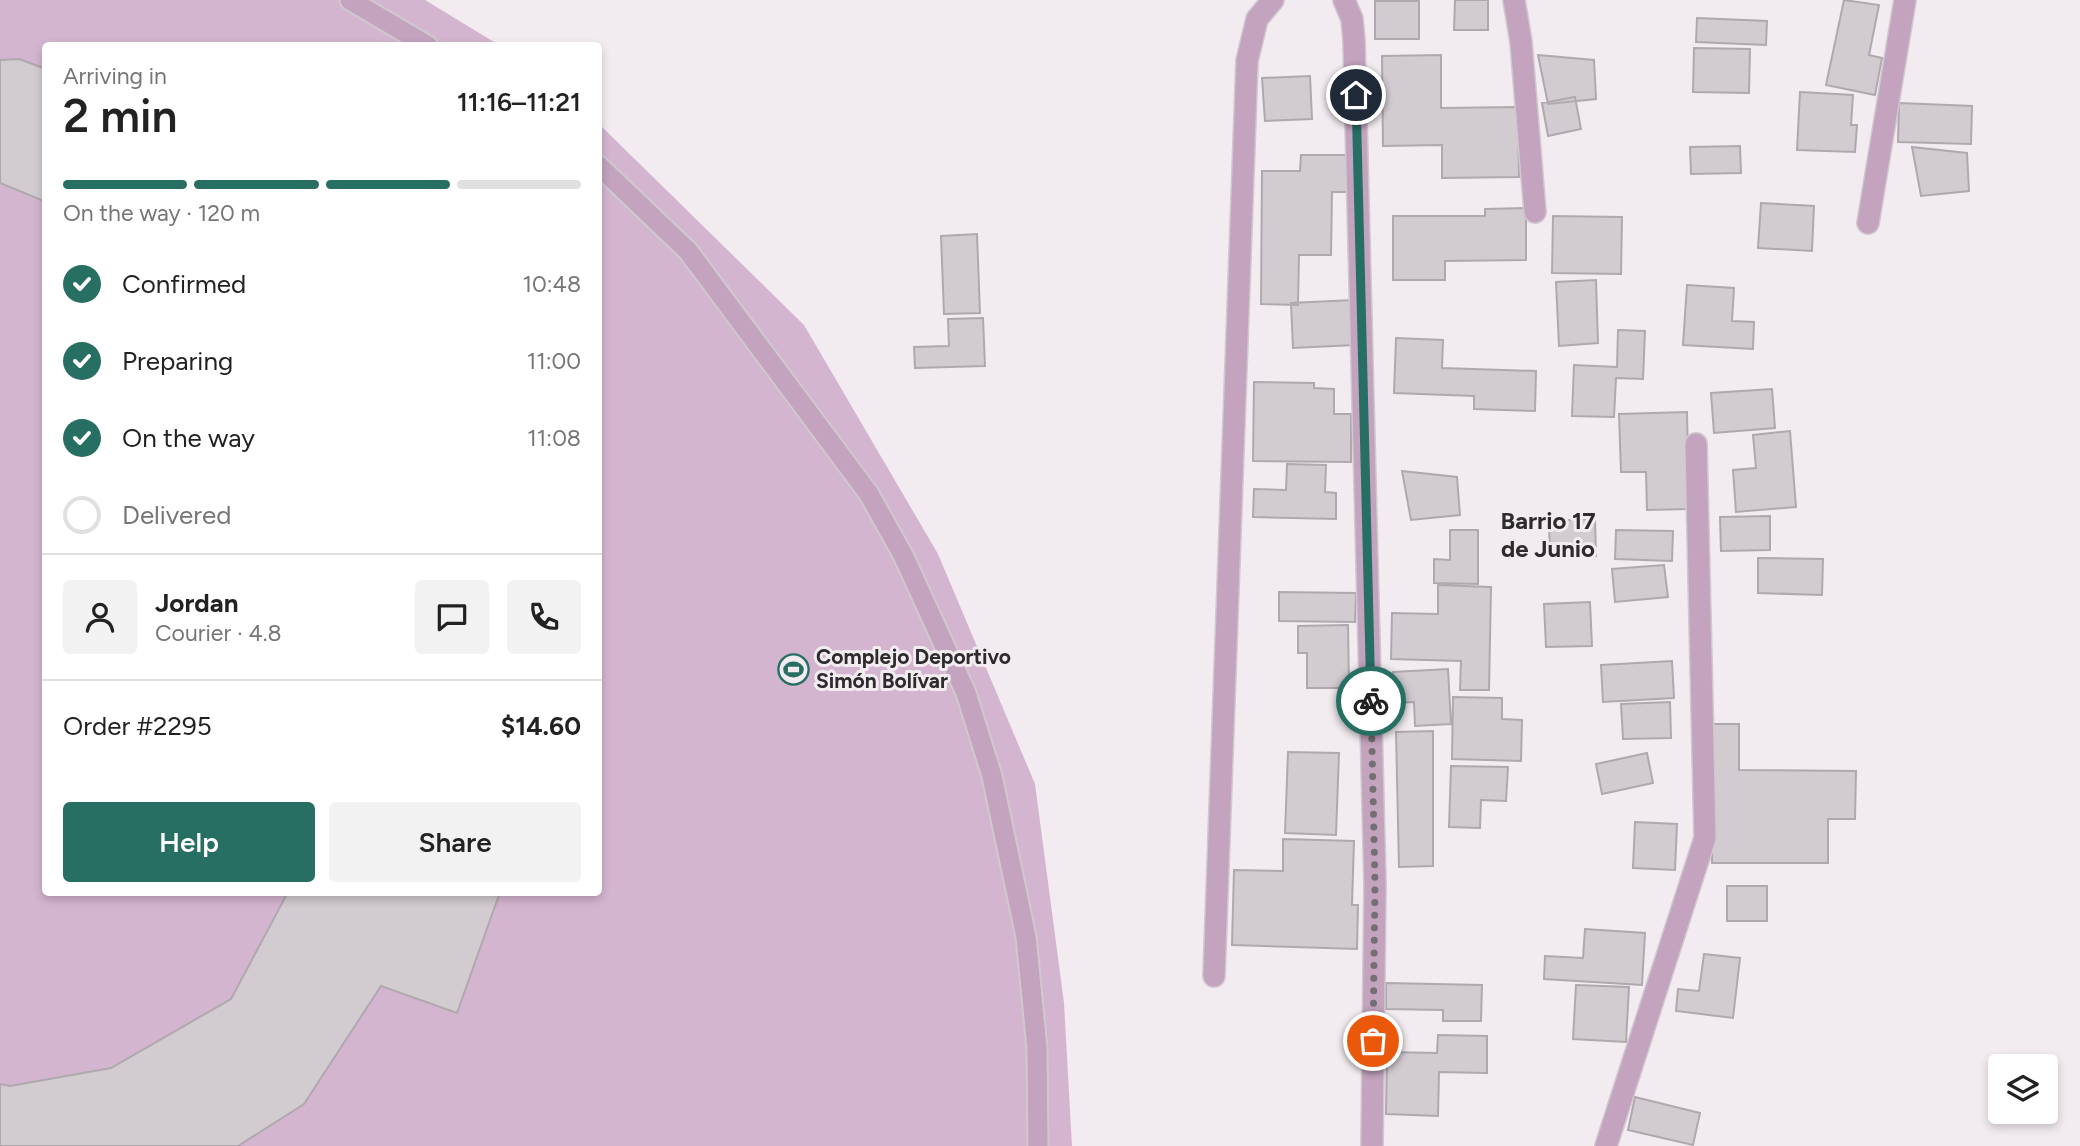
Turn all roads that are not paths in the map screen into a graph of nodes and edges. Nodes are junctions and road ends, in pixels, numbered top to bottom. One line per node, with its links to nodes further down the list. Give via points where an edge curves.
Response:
1 (350, 0): 6 (lane)
2 (1273, 0): 11 (street, via 1257,19 1247,61)
3 (1344, 0): 13 (street, via 1354,41 1367,473 1375,884)
4 (1514, 0): 8 (street)
5 (1905, 0): 9 (street)
6 (421, 42)
7 (602, 169): 12 (lane, via 688,251 869,494 904,557 966,693 992,776 1026,937 1037,1048)
8 (1535, 212)
9 (1868, 223)
10 (1696, 444): 14 (street, via 1705,838)
11 (1214, 976)
12 (1038, 1146)
13 (1372, 1146)
14 (1606, 1146)

